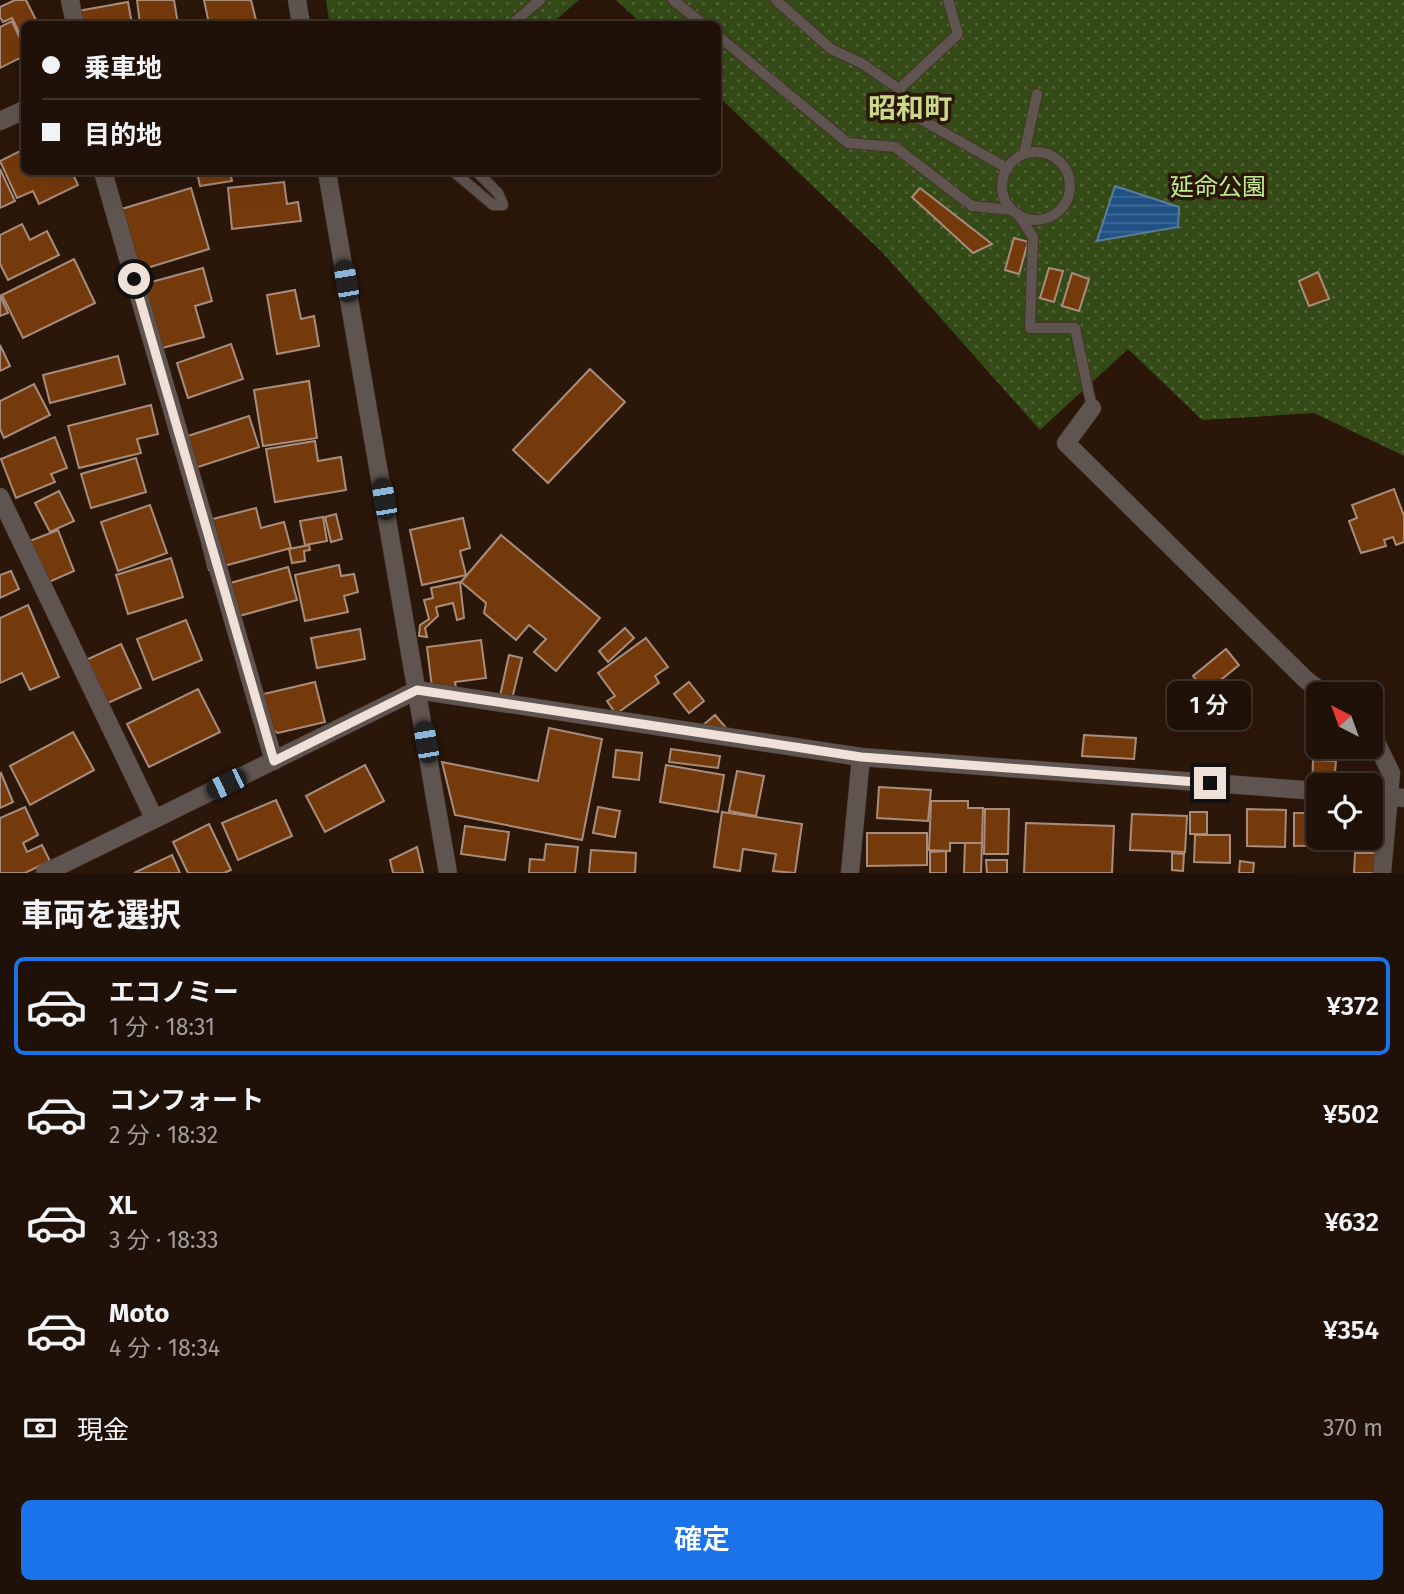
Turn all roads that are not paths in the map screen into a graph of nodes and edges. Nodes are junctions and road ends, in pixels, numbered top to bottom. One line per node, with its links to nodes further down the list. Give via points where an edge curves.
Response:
1 (70, 0): 7 (street)
2 (297, 0): 8 (street)
3 (540, 0): 9 (lane)
4 (673, 0): 10 (lane)
5 (776, 0): 12 (lane, via 831,49)
6 (948, 0): 12 (lane, via 958,34)
7 (74, 21)
8 (300, 21)
9 (516, 21)
10 (699, 21)
11 (721, 38): 22 (lane, via 848,142 895,147 972,206)
12 (899, 89): 17 (lane, via 913,115)
13 (1037, 94): 16 (lane)
14 (21, 111): 15 (street)
15 (0, 121)
16 (1024, 154): 17 (lane); 22 (lane, via 1055,158 1068,175 1068,197 1054,214 1032,219)
17 (1007, 168): 22 (lane, via 1002,190)
18 (104, 175): 29 (street)
19 (328, 175): 26 (street)
20 (458, 175): 21 (lane, via 493,205 503,205)
21 (480, 175)
22 (1015, 212): 23 (lane, via 1033,237 1030,328 1075,328)
23 (1092, 408): 25 (street, via 1066,443)
24 (0, 497): 32 (street)
25 (1309, 682)
26 (417, 690): 27 (street); 29 (street); 34 (street)
27 (861, 757): 30 (street); 35 (street)
28 (1383, 757): 31 (street, via 1391,774)
29 (274, 761): 32 (street)
30 (1306, 790)
31 (1387, 796): 36 (street)
32 (154, 818): 33 (street)
33 (45, 873)
34 (448, 873)
35 (850, 873)
36 (1382, 873)

